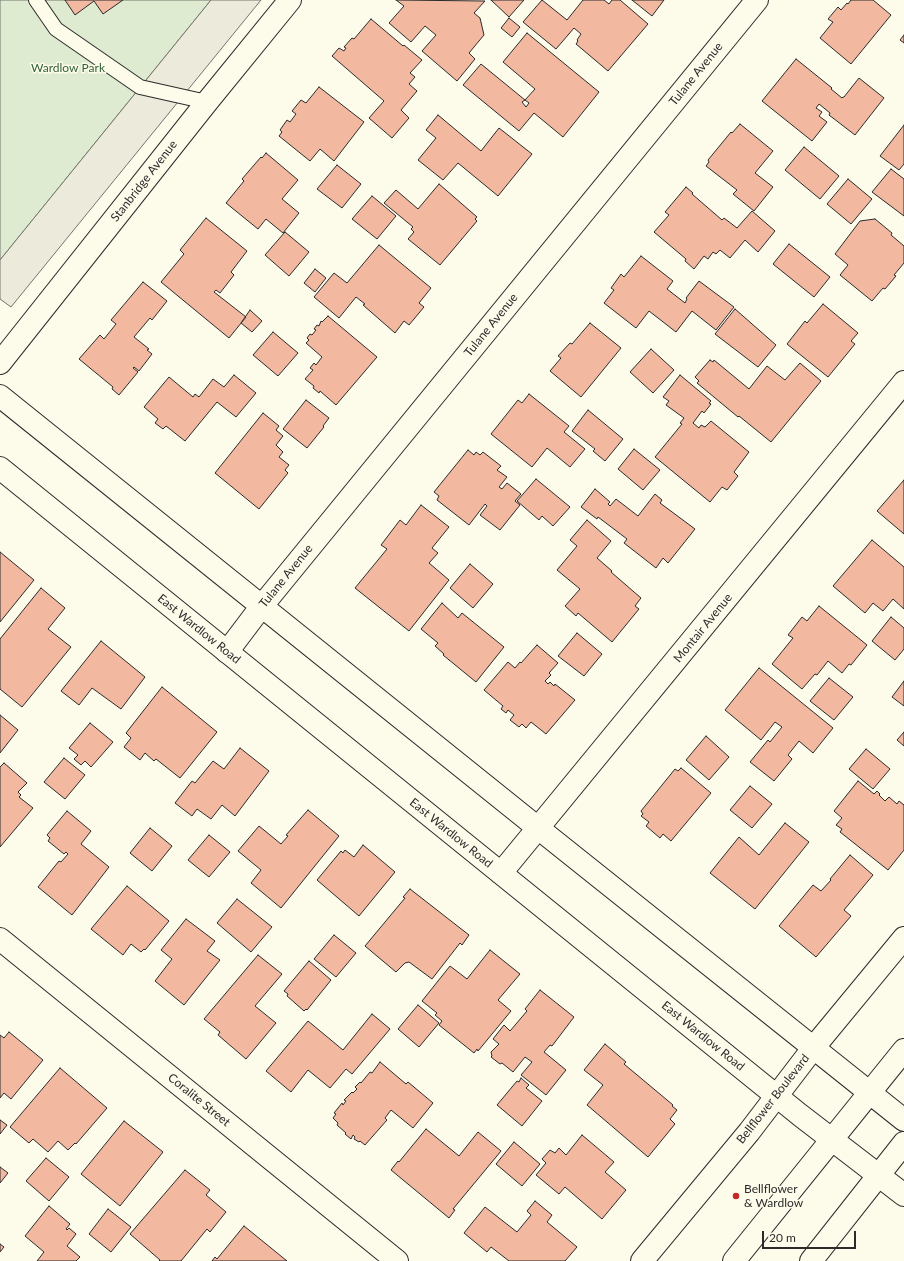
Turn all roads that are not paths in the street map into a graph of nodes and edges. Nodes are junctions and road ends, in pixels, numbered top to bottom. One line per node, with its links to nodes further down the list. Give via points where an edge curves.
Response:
1 (36, 0): 4 (lane, via 56,29 140,87)
2 (290, 0): 4 (street, Stanbridge Avenue)
3 (757, 0): 9 (street, Tulane Avenue)
4 (207, 102): 5 (street, Stanbridge Avenue)
5 (0, 363)
6 (904, 382): 11 (street, Montair Avenue)
7 (0, 396): 9 (street)
8 (0, 468): 10 (street, East Wardlow Road)
9 (261, 607): 10 (street, Tulane Avenue); 11 (street)
10 (227, 652): 12 (street, East Wardlow Road)
11 (538, 828): 12 (street, Montair Avenue); 15 (street)
12 (501, 873): 18 (street, East Wardlow Road)
13 (904, 938): 15 (street, Bellflower Boulevard)
14 (0, 940): 24 (street, Coralite Street)
15 (814, 1047): 17 (street); 18 (street, Bellflower Boulevard)
16 (904, 1050): 17 (street)
17 (869, 1092): 19 (street); 20 (street)
18 (777, 1096): 20 (street, East Wardlow Road); 25 (street, Bellflower Boulevard)
19 (904, 1120)
20 (832, 1140): 22 (street, East Wardlow Road); 26 (street)
21 (904, 1143): 22 (street)
22 (878, 1176): 23 (street, East Wardlow Road); 27 (street)
23 (904, 1196)
24 (397, 1261)
25 (642, 1261)
26 (734, 1261)
27 (810, 1261)

